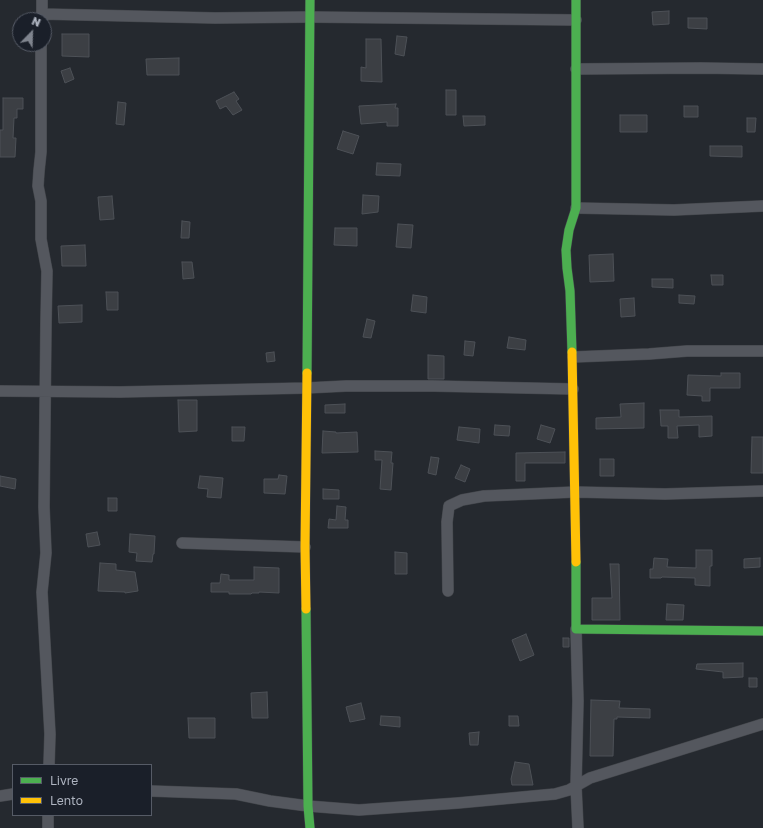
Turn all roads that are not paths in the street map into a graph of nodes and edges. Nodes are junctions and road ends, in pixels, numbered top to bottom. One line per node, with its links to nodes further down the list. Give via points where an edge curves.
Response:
1 (42, 0): 4 (street)
2 (310, 0): 6 (street)
3 (576, 0): 7 (street)
4 (42, 12)
5 (52, 17): 6 (street)
6 (310, 17): 7 (street); 15 (street)
7 (576, 20): 10 (street)
8 (41, 52): 18 (street, via 41,152 38,186 41,201 41,239 47,271)
9 (763, 69): 10 (street)
10 (576, 70): 12 (street)
11 (763, 206): 12 (street, via 674,210)
12 (576, 208): 14 (street, via 568,230 566,250)
13 (763, 351): 14 (street, via 687,351)
14 (573, 357): 16 (street)
15 (306, 388): 16 (street, via 433,386); 18 (street); 22 (street)
16 (574, 390): 19 (street)
17 (0, 391): 18 (street)
18 (45, 391): 27 (street, via 46,553 42,598 50,734)
19 (575, 492): 20 (street); 23 (street, via 484,496 462,500 449,506); 24 (street)
20 (763, 492)
21 (182, 543): 22 (street)
22 (305, 547): 32 (street)
23 (448, 591)
24 (576, 629): 25 (street); 28 (street)
25 (763, 631)
26 (763, 724): 28 (street, via 590,778)
27 (49, 764)
28 (576, 786): 32 (street, via 555,794 451,804 359,810); 36 (street)
29 (152, 791): 32 (street, via 236,794)
30 (12, 794): 31 (street)
31 (0, 796)
32 (308, 806): 35 (street)
33 (48, 816): 34 (street)
34 (48, 828)
35 (310, 828)
36 (578, 828)

